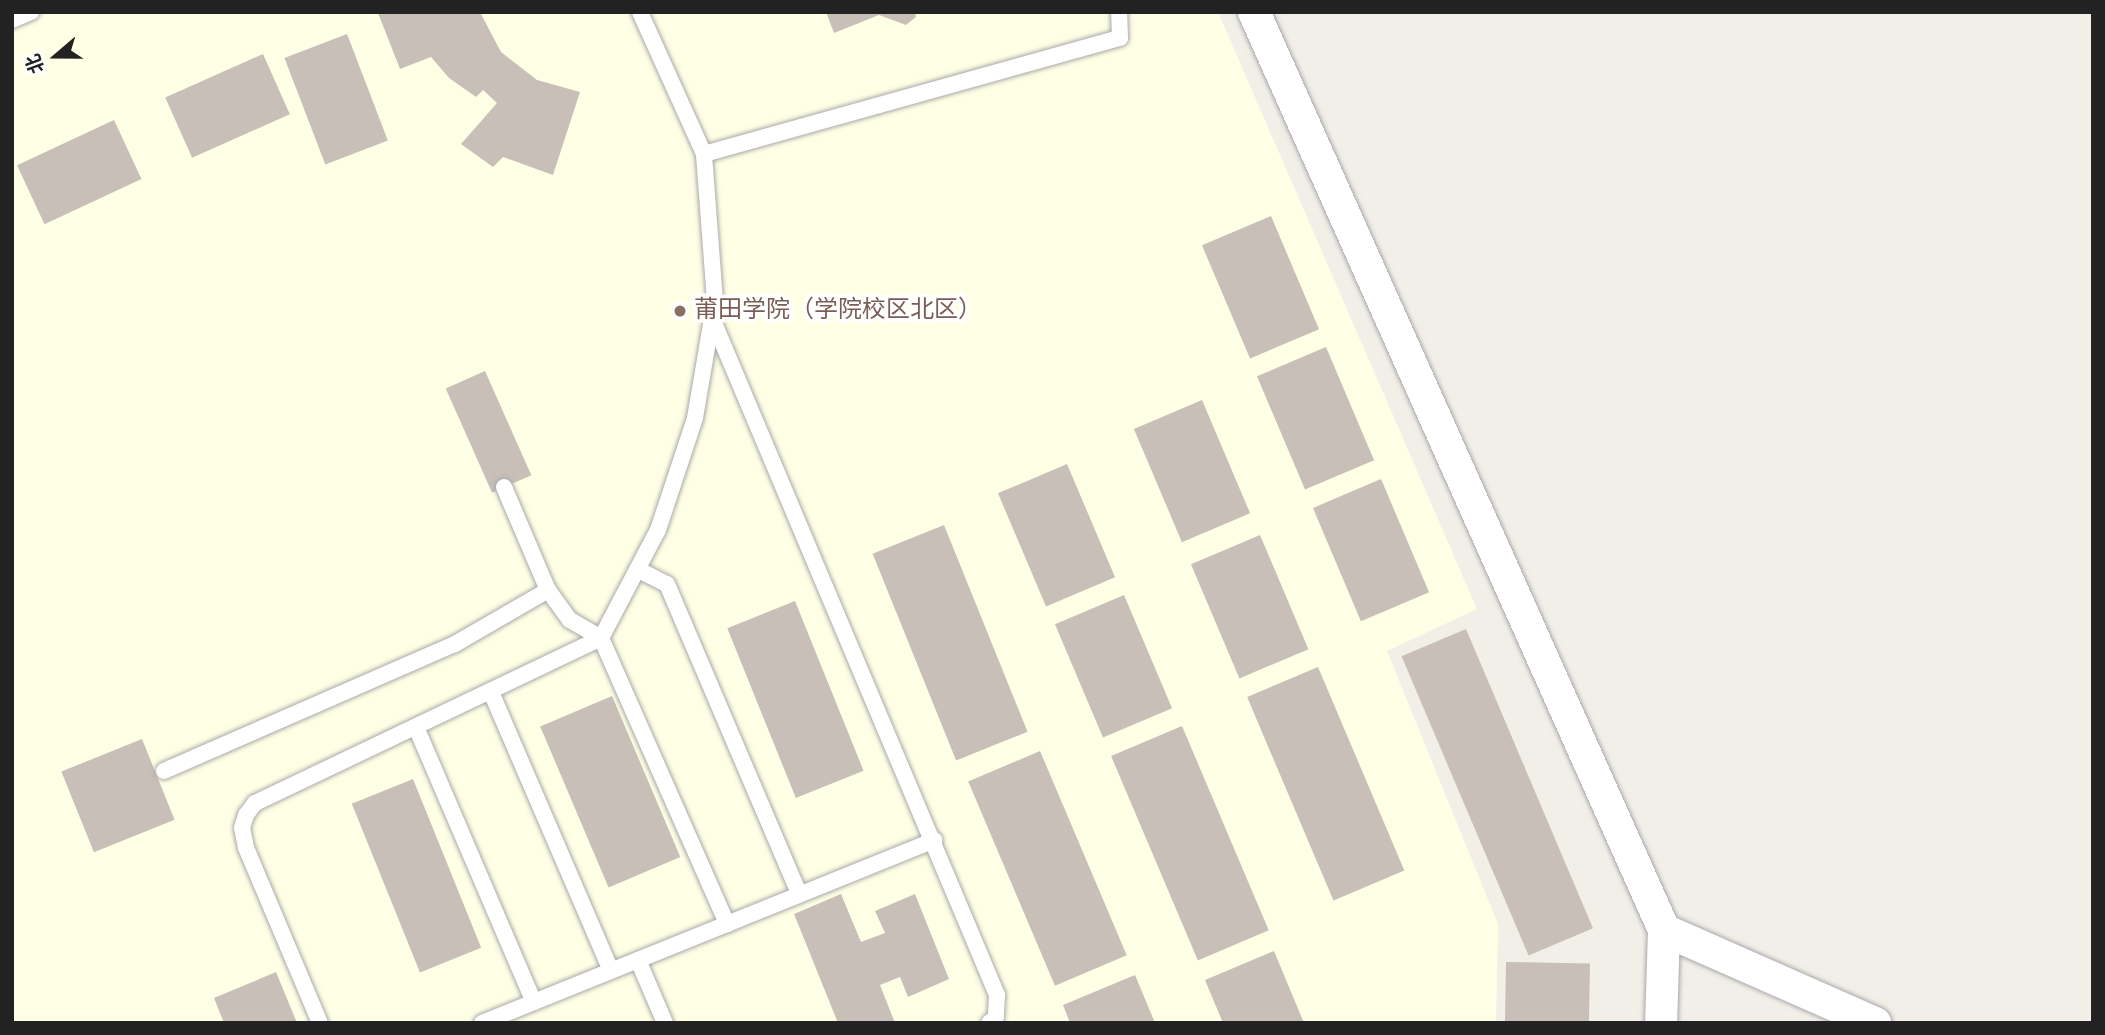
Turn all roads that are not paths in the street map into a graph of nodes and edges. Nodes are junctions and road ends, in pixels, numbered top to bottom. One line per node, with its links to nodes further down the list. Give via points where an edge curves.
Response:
1 (31, 12): 5 (lane)
2 (640, 12): 6 (lane)
3 (1119, 12): 6 (lane, via 1120,38)
4 (1254, 12): 18 (street)
5 (12, 20)
6 (704, 154): 7 (lane)
7 (712, 318): 9 (lane, via 695,418 658,530); 15 (lane)
8 (504, 487): 10 (lane)
9 (639, 570): 11 (lane); 16 (lane, via 667,584)
10 (548, 590): 11 (lane, via 570,620); 14 (lane, via 455,644)
11 (601, 638): 12 (lane); 17 (lane)
12 (491, 692): 13 (lane); 20 (lane)
13 (416, 727): 21 (lane); 22 (lane, via 255,803 246,815 242,828 246,848)
14 (164, 771)
15 (934, 840): 16 (lane); 25 (lane, via 997,995 996,1017)
16 (799, 894): 17 (lane)
17 (727, 924): 19 (lane)
18 (1664, 930): 26 (street); 27 (street)
19 (638, 960): 20 (lane); 24 (lane)
20 (611, 971): 21 (lane)
21 (534, 1002): 23 (lane)
22 (320, 1023)
23 (482, 1023)
24 (665, 1023)
25 (989, 1023)
26 (1661, 1023)
27 (1874, 1023)

